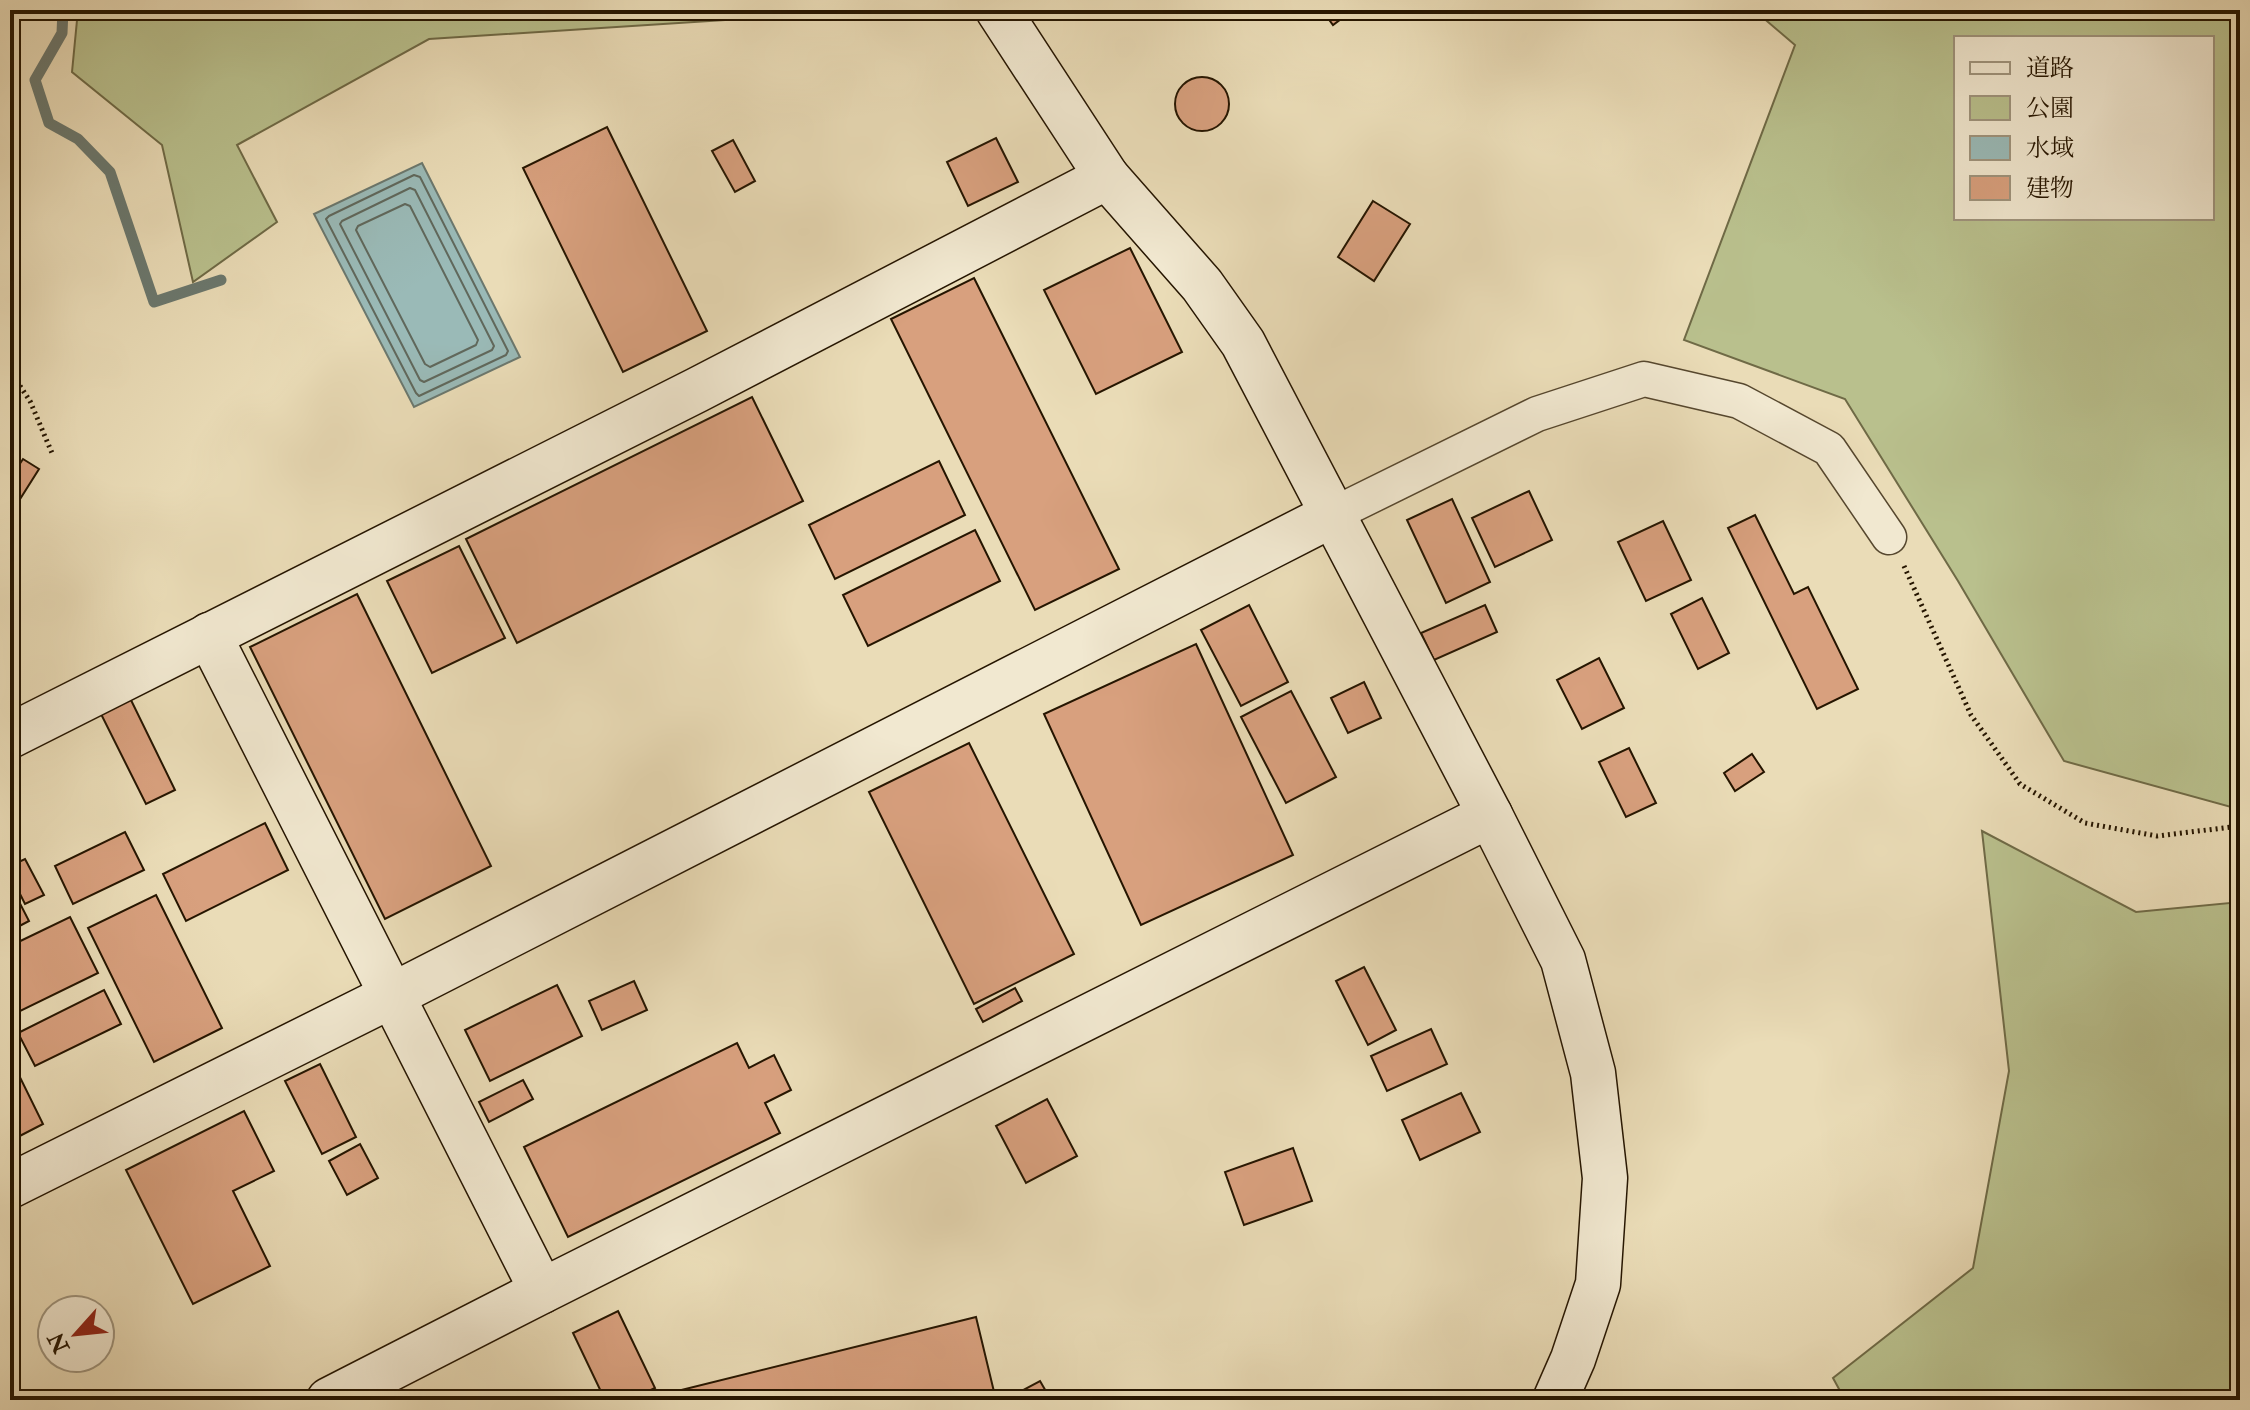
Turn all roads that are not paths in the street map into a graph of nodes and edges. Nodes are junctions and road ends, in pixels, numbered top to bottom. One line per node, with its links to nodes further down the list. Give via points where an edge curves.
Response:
1 (998, 10): 2 (street)
2 (1107, 177): 3 (street, via 1202,285 1243,343); 5 (street)
3 (1332, 515): 4 (street, via 1537,414 1644,379 1739,401 1829,449); 7 (street); 8 (street)
4 (1889, 537)
5 (209, 635): 6 (street); 8 (street)
6 (10, 736)
7 (1490, 815): 10 (street); 12 (street, via 1563,960 1593,1073 1605,1178 1598,1284)
8 (393, 995): 9 (street); 10 (street)
9 (10, 1186)
10 (542, 1291): 11 (street)
11 (329, 1400)
12 (1555, 1400)

